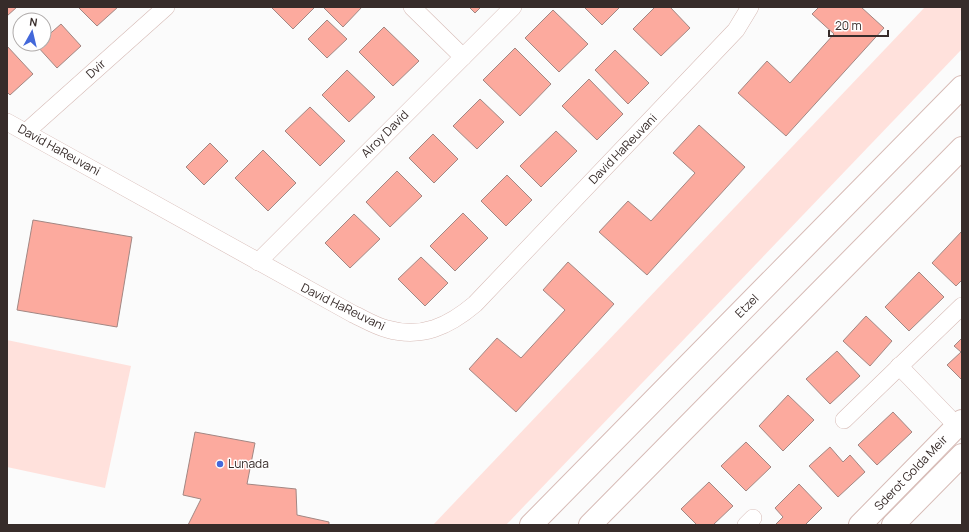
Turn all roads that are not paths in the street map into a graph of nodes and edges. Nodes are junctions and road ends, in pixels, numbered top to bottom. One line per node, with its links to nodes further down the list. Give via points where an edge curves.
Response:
1 (166, 7): 8 (street, Dvir)
2 (412, 7): 5 (street)
3 (513, 7): 5 (street, Alroy David)
4 (750, 7): 10 (street, David HaReuvani, via 736,30 481,299 462,315 443,326 409,334 386,329 352,314)
5 (463, 57): 10 (street, Alroy David)
6 (962, 87): 16 (main road, Etzel)
7 (7, 122): 8 (street, David HaReuvani)
8 (26, 132): 10 (street, David HaReuvani)
9 (962, 148): 17 (main road)
10 (258, 262)
11 (962, 306): 12 (street)
12 (900, 366): 13 (street); 14 (street)
13 (844, 420)
14 (959, 423): 18 (main road, Sderot Golda Meir)
15 (962, 455): 19 (main road, Sderot Golda Meir)
16 (531, 525)
17 (590, 525)
18 (860, 525)
19 (893, 525)

